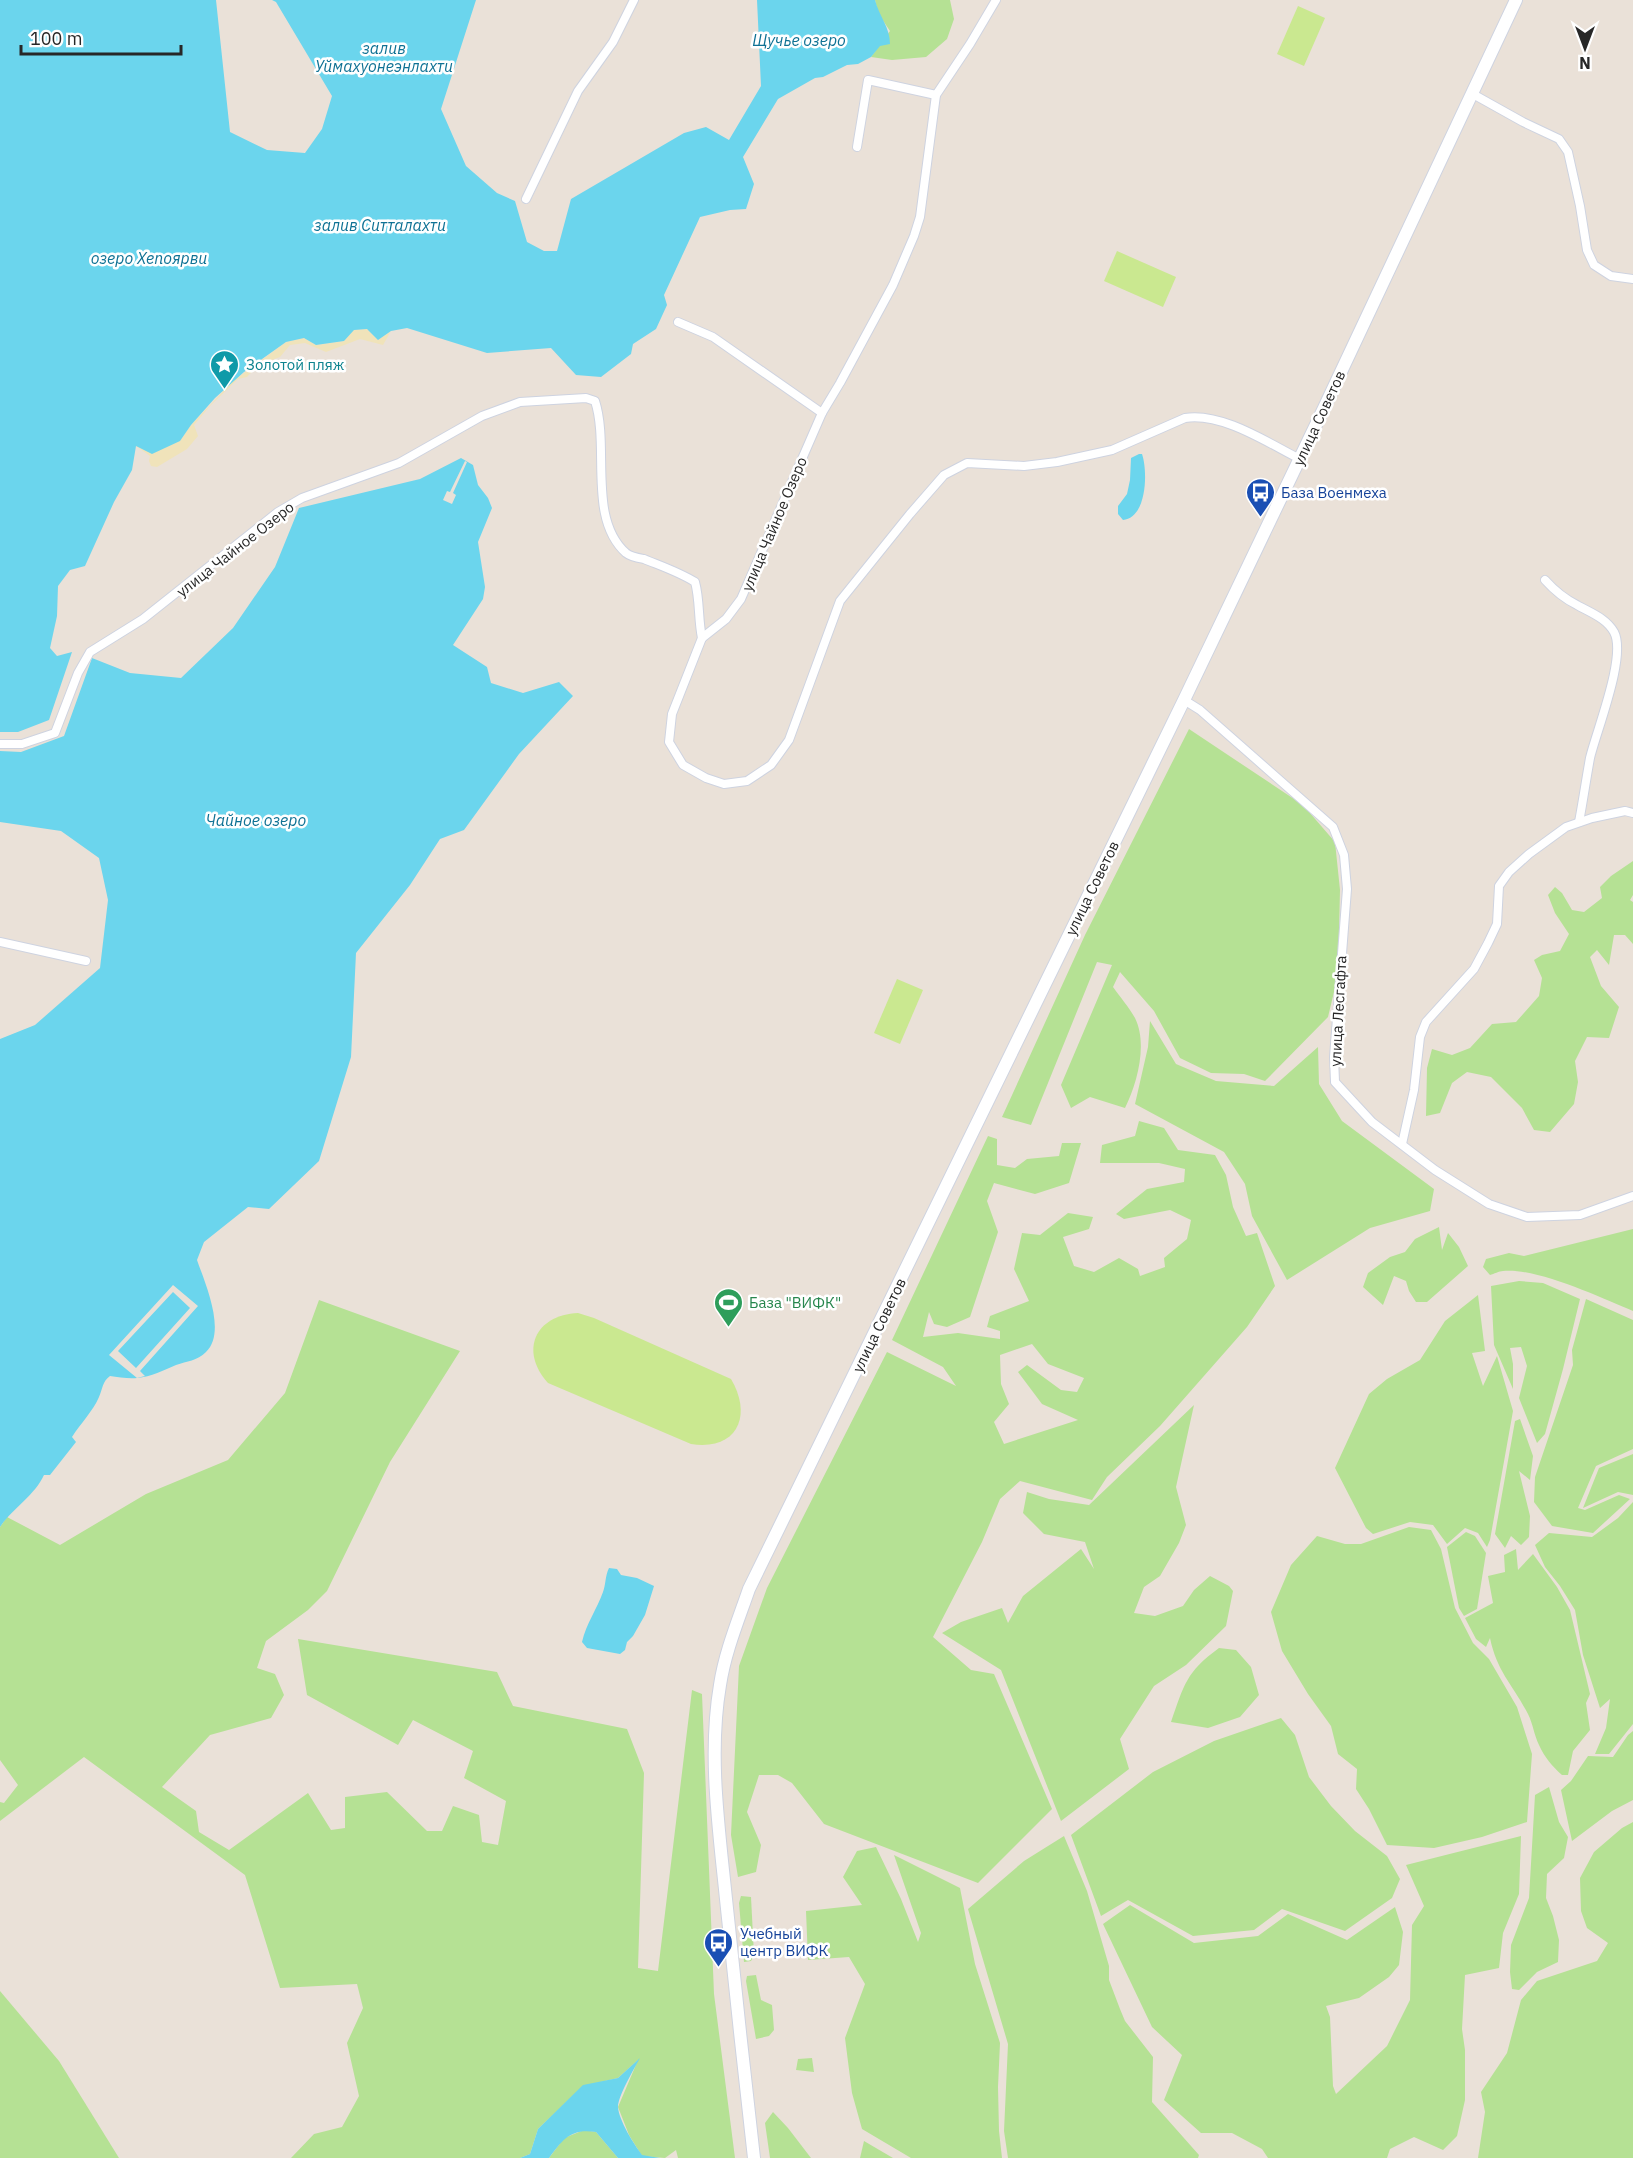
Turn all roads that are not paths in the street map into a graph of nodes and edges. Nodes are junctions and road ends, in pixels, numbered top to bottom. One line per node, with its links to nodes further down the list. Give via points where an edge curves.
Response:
1 (634, 0): 7 (street, via 614,42 578,91)
2 (996, 0): 5 (street, улица Чайное Озеро)
3 (1516, 0): 4 (main road, улица Советов)
4 (1471, 93): 8 (street, via 1558,139 1568,152 1587,250 1594,265 1611,276); 11 (main road, улица Советов)
5 (936, 96): 6 (street, via 868,80); 10 (street, улица Чайное Озеро, via 914,236 893,285)
6 (857, 147)
7 (526, 199)
8 (1633, 279)
9 (678, 322): 10 (street, via 713,336)
10 (822, 413): 13 (street, улица Чайное Озеро, via 741,599 726,619)
11 (1300, 459): 13 (street, via 1226,423 1192,417 1113,450 1024,465 967,463 944,475 840,601 789,740 771,765 747,781 724,784 706,778 683,765 669,742 672,714); 14 (main road, улица Советов)
12 (1545, 580): 17 (street, via 1577,605 1596,614 1615,633 1609,696 1590,756)
13 (702, 638): 15 (street, улица Чайное Озеро, via 695,582 627,554 606,522 595,401 586,398 520,402 482,416 399,463 302,498 278,512 143,620 90,652 55,733 22,744)
14 (1184, 700): 20 (street, улица Лесгафта, via 1333,827 1344,855 1347,889 1335,1082 1372,1122); 22 (main road, улица Советов, via 749,1589 730,1641 716,1718 717,1789)
15 (0, 744)
16 (1633, 813): 17 (street, via 1625,811)
17 (1579, 822): 20 (street, via 1529,854 1499,886 1497,924 1479,961 1426,1022)
18 (0, 942): 19 (street)
19 (86, 961)
20 (1402, 1144): 21 (street, улица Лесгафта, via 1489,1204 1527,1217 1580,1215)
21 (1633, 1196)
22 (754, 2158)

